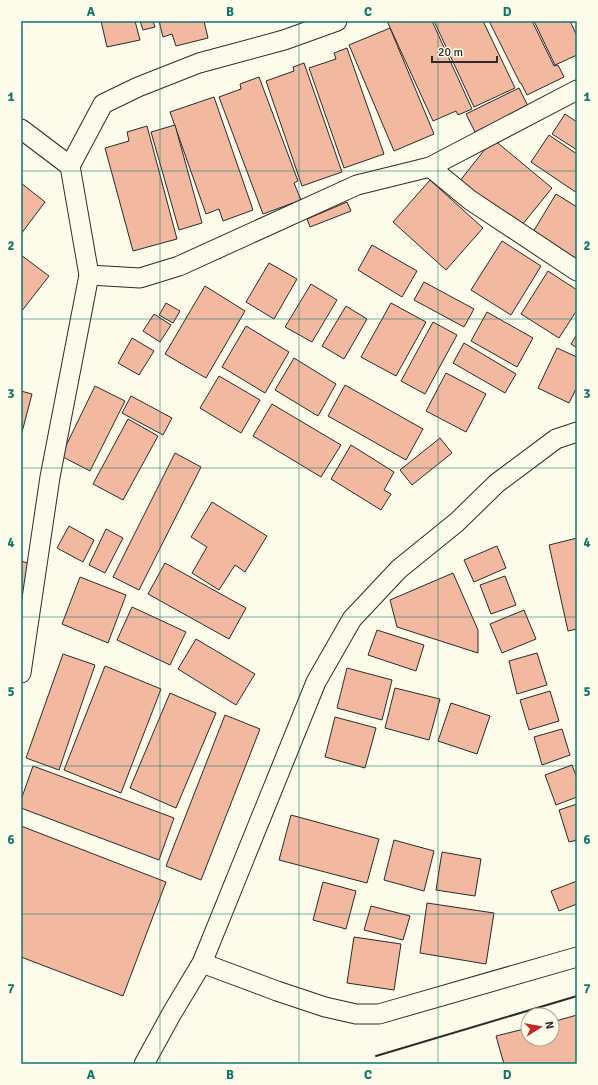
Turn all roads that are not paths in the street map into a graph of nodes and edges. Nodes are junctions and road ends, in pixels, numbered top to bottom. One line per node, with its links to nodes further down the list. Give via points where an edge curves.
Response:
1 (337, 21): 4 (street, via 284,40 199,63 103,104)
2 (577, 90): 5 (street)
3 (21, 130): 4 (street)
4 (70, 166): 7 (street)
5 (430, 167): 6 (street, via 470,200); 7 (street, via 357,184 178,266 140,278)
6 (577, 270)
7 (89, 276): 9 (street, via 50,477)
8 (577, 432): 11 (street, via 556,439 497,483 457,522 399,569 352,619 316,682)
9 (21, 673)
10 (577, 957): 11 (street, via 379,1014 356,1014 325,1007)
11 (202, 963): 12 (street)
12 (144, 1064)

